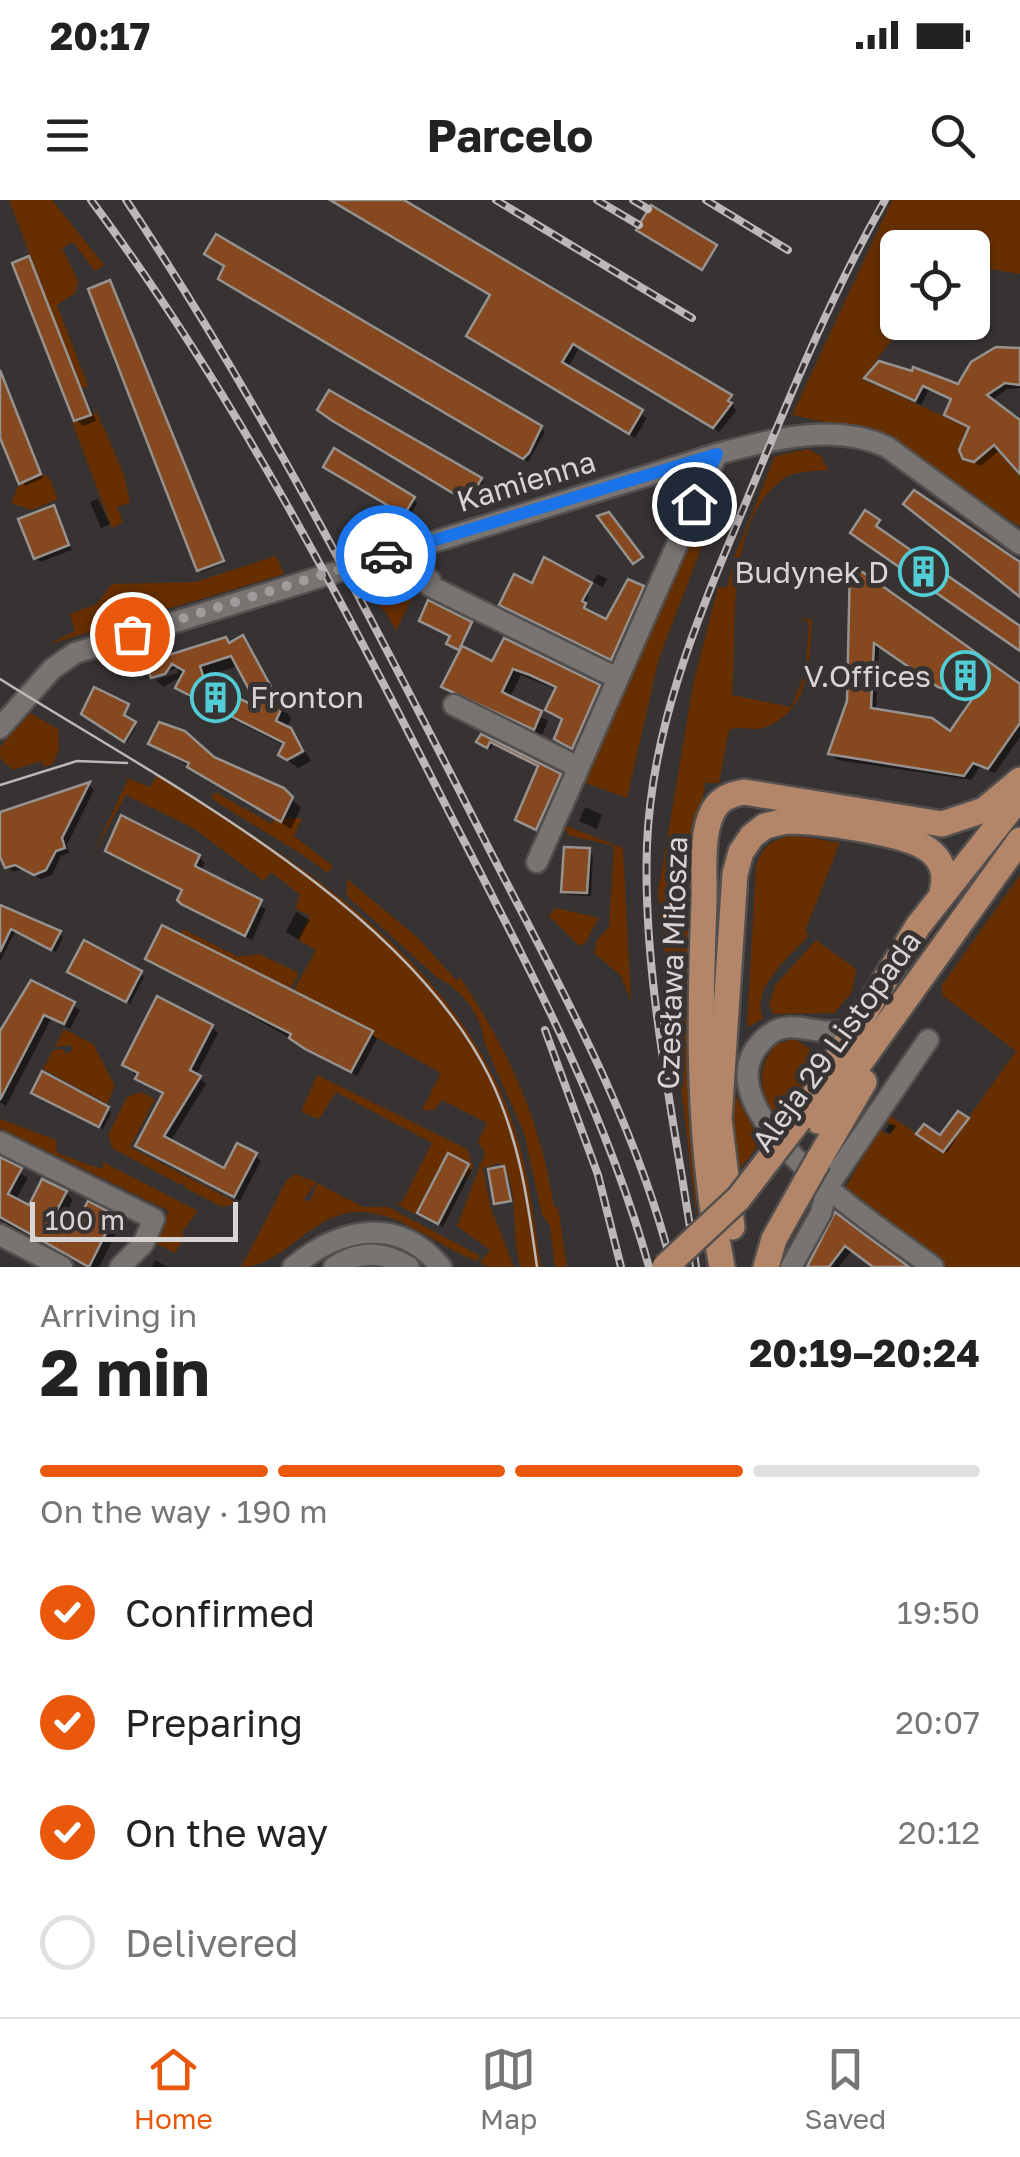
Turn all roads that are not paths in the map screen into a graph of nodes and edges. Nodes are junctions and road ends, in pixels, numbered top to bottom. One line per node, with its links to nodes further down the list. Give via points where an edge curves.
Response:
1 (717, 454): 2 (street, Kamienna, via 810,434 876,442); 4 (street); 6 (street, Kamienna, via 74,653)
2 (1020, 544)
3 (430, 580): 4 (street, via 430,586)
4 (618, 678): 7 (street)
5 (454, 705): 7 (street)
6 (0, 728)
7 (578, 767): 13 (street)
8 (1020, 780): 10 (main road, Czesława Miłosza, via 971,817)
9 (1020, 798): 12 (main road)
10 (930, 824): 12 (main road, via 957,841); 25 (main road, Czesława Miłosza, via 749,793 727,797 712,812 700,1085 706,1179)
11 (1020, 840): 15 (main road, Aleja 29 Listopada)
12 (967, 861): 14 (main road); 15 (main road)
13 (537, 862)
14 (942, 893): 17 (main road); 25 (main road, Czesława Miłosza, via 937,858 912,842 786,820 765,826 746,844 734,889 719,1119)
15 (952, 937): 16 (main road, Aleja 29 Listopada)
16 (900, 1006): 21 (main road, Aleja 29 Listopada); 34 (main road, bridge, via 888,1042 774,1240)
17 (863, 1014): 18 (street, via 839,1033); 20 (main road)
18 (811, 1032): 20 (street); 23 (street, via 782,1027 760,1043 750,1096 770,1131)
19 (928, 1040): 23 (street)
20 (828, 1077): 21 (main road)
21 (806, 1125): 32 (main road, bridge); 33 (main road, Aleja 29 Listopada, via 748,1213)
22 (0, 1142): 27 (street, via 154,1220 143,1244)
23 (828, 1186): 35 (street); 36 (street)
24 (0, 1235): 26 (street)
25 (733, 1263)
26 (62, 1267)
27 (120, 1267)
28 (292, 1267): 31 (street, via 328,1242 371,1231 410,1240)
29 (334, 1267): 30 (street, via 366,1254)
30 (409, 1267)
31 (441, 1267)
32 (664, 1267)
33 (690, 1267)
34 (766, 1267)
35 (791, 1267)
36 (933, 1267)

